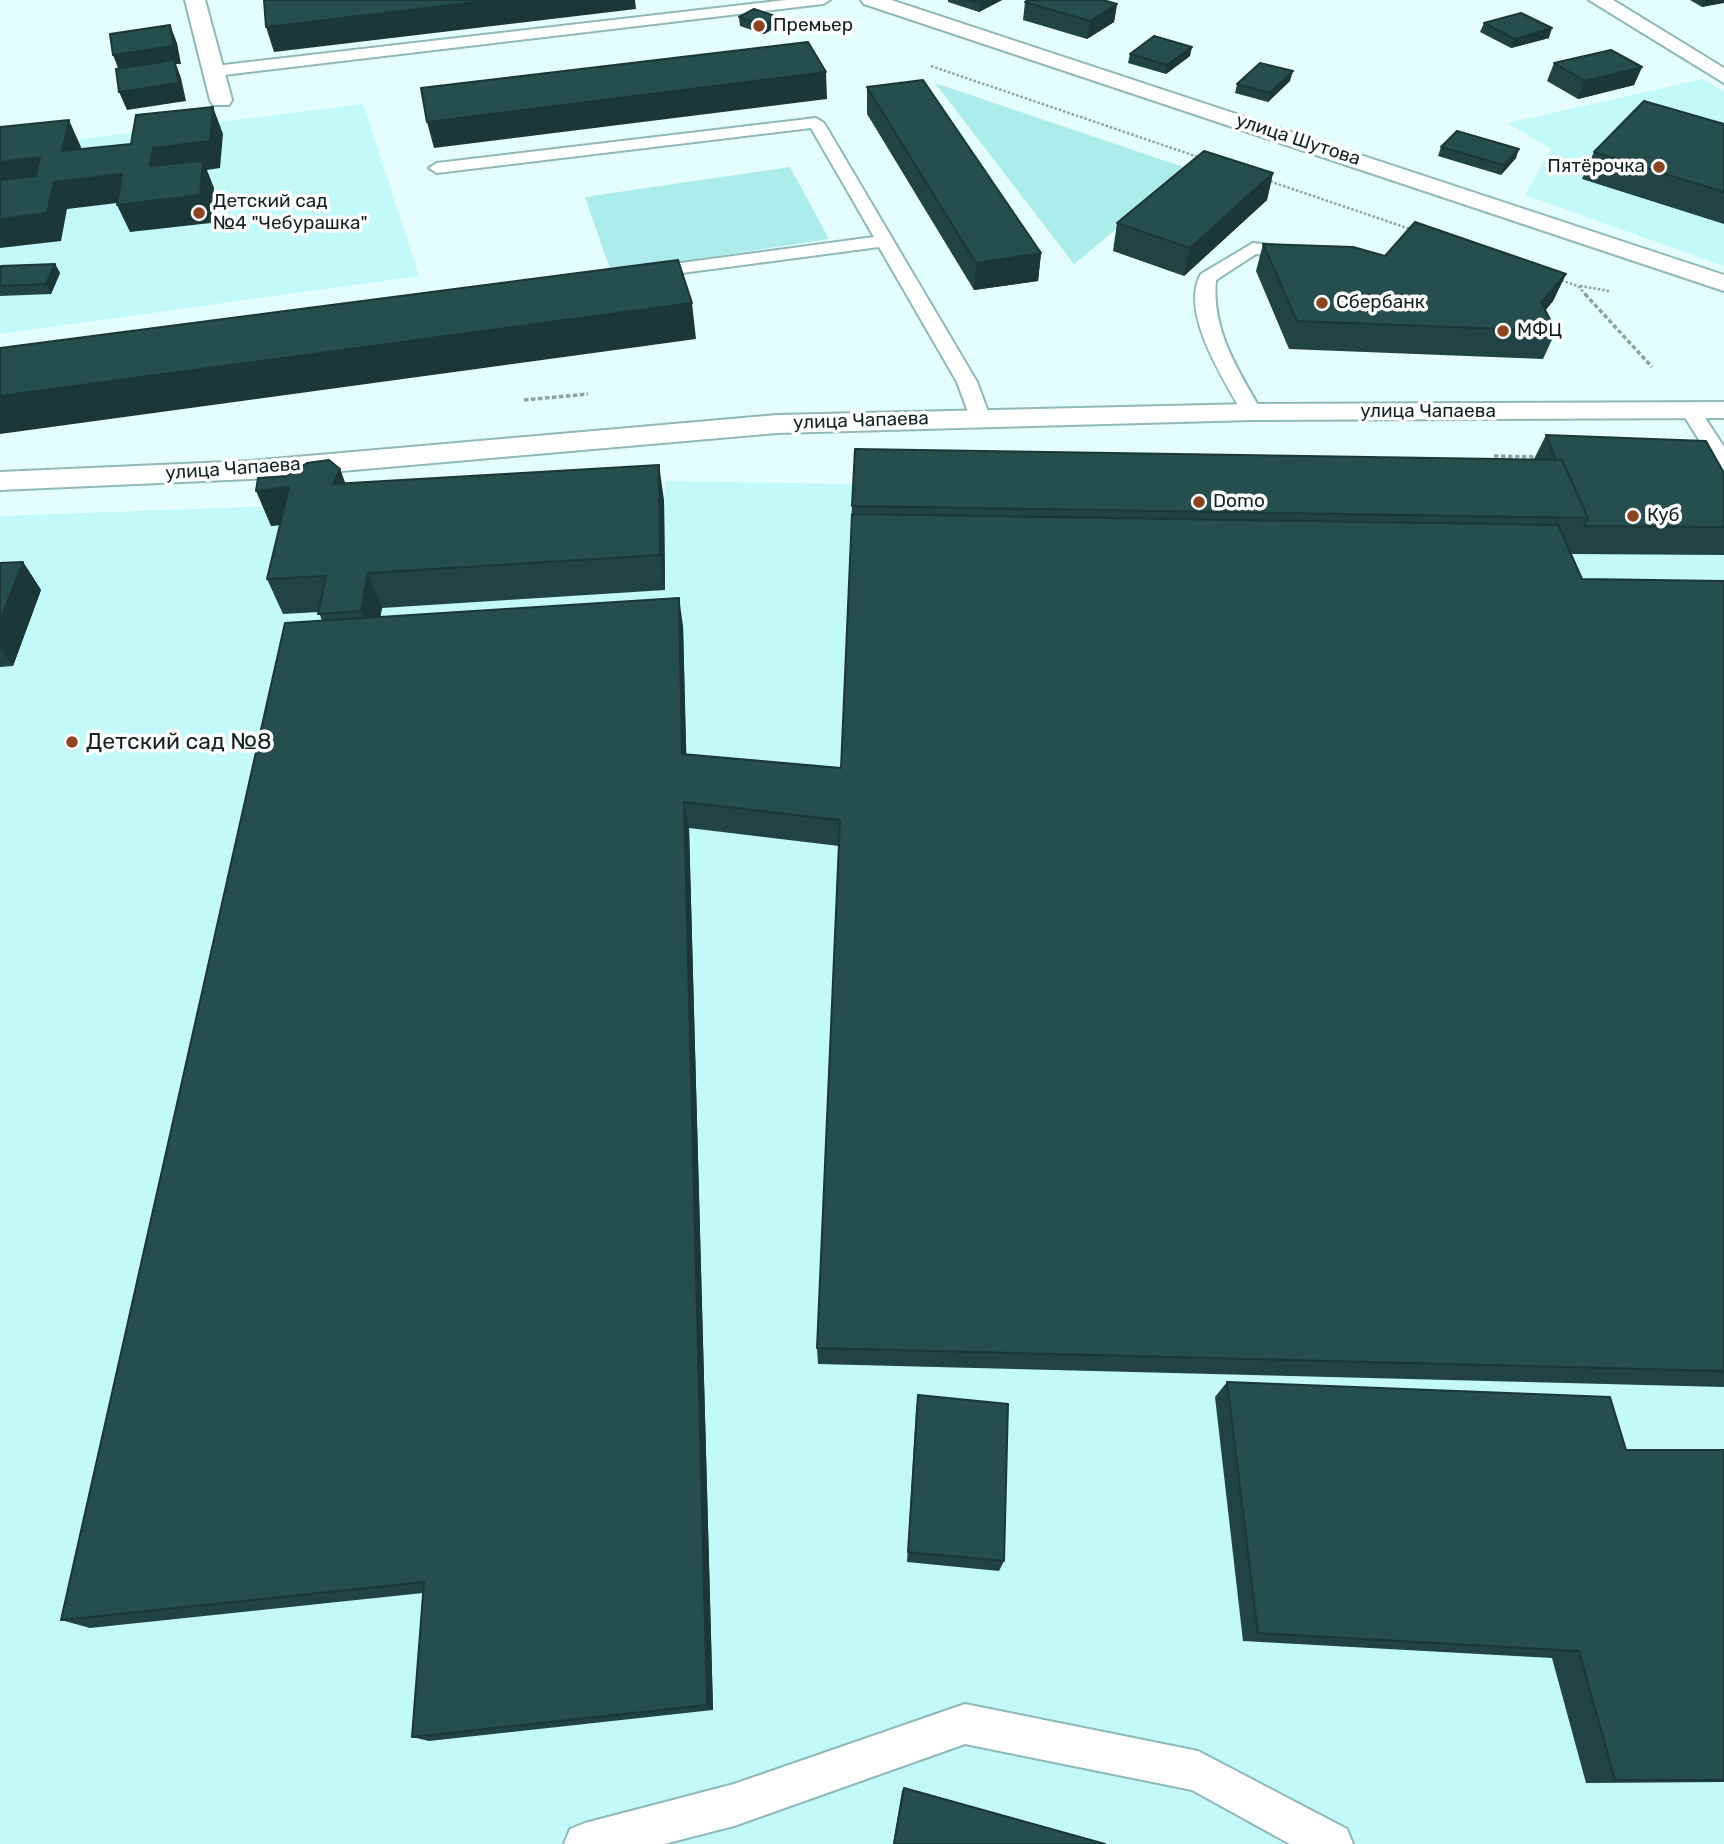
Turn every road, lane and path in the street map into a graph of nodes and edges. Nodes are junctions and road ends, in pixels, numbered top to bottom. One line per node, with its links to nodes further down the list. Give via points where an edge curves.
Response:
1 (195, 0): 6 (street)
2 (823, 0): 6 (lane)
3 (871, 0): 17 (street, улица Шутова)
4 (1599, 0): 7 (street)
5 (932, 66): 9 (path)
6 (215, 71): 8 (street)
7 (1724, 77)
8 (221, 100)
9 (1209, 160)
10 (437, 168): 13 (lane, via 816,123)
11 (1262, 178): 12 (path)
12 (1420, 232)
13 (884, 242): 15 (lane); 21 (lane, via 967,382)
14 (1321, 256): 20 (lane, via 1253,248 1207,278 1203,298 1214,344)
15 (622, 275)
16 (1552, 277): 19 (path, via 1578,286)
17 (1724, 282)
18 (1724, 410): 19 (street, улица Чапаева)
19 (1691, 411): 20 (street, улица Чапаева); 22 (lane)
20 (1252, 412): 21 (street, улица Чапаева)
21 (980, 417): 23 (street, улица Чапаева, via 777,424 250,470)
22 (1724, 464)
23 (0, 481)
24 (585, 1844): 25 (lane, via 734,1805 965,1724 1198,1771)
25 (1332, 1844)

